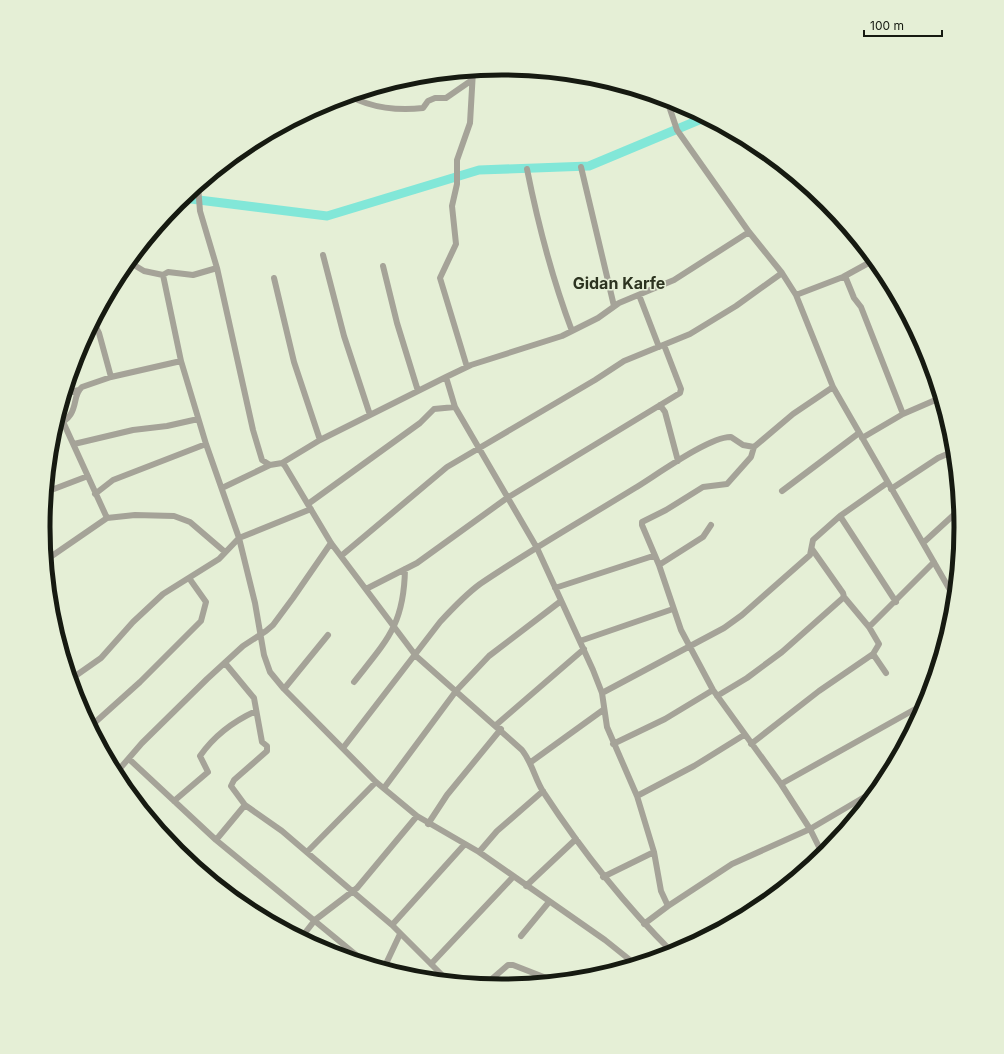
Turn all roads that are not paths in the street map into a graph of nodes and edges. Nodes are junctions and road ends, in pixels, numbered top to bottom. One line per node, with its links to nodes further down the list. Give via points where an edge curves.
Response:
1 (472, 76): 2 (street)
2 (472, 80): 3 (street, via 446,98 428,101 423,108 396,110); 25 (street, via 470,125 457,160 457,184 452,206 456,244 440,278)
3 (358, 99)
4 (669, 107): 8 (street, via 677,130)
5 (581, 167): 20 (street)
6 (527, 169): 22 (street, via 545,248)
7 (198, 192): 13 (street, via 200,211)
8 (749, 232): 14 (street); 18 (street, via 674,280)
9 (323, 255): 36 (street, via 344,336)
10 (869, 263): 16 (street)
11 (134, 265): 15 (street, via 144,271)
12 (383, 266): 30 (street)
13 (217, 268): 15 (street, via 193,275 168,272); 48 (street, via 253,430 262,460)
14 (782, 273): 19 (street); 23 (street, via 716,319)
15 (163, 275): 24 (street)
16 (845, 276): 19 (street); 35 (street, via 854,298 861,306)
17 (274, 278): 40 (street, via 294,362)
18 (639, 295): 20 (street); 23 (street)
19 (796, 295): 28 (street)
20 (614, 306): 22 (street, via 598,318)
21 (97, 328): 27 (street)
22 (572, 331): 25 (street)
23 (662, 346): 33 (street, via 681,389 680,394); 44 (street, via 624,361)
24 (181, 362): 27 (street); 37 (street)
25 (468, 367): 26 (street)
26 (446, 376): 30 (street); 34 (street)
27 (111, 377): 29 (street)
28 (833, 387): 39 (street); 43 (street, via 793,414)
29 (79, 390): 31 (street); 38 (street, via 74,409)
30 (418, 391): 36 (street)
31 (71, 392)
32 (936, 400): 35 (street)
33 (660, 405): 46 (street, via 666,412); 55 (street)
34 (455, 407): 44 (street); 56 (street, via 434,410)
35 (903, 414): 39 (street)
36 (370, 415): 40 (street)
37 (198, 418): 41 (street); 42 (street)
38 (64, 422): 41 (street)
39 (860, 435): 50 (street); 53 (street)
40 (320, 440): 47 (street)
41 (74, 444): 49 (street)
42 (206, 444): 51 (street); 54 (street, via 113,480)
43 (754, 447): 46 (street, via 743,445 731,437 724,437); 68 (street, via 751,457 726,484 703,487 642,522)
44 (478, 449): 55 (street); 67 (street, via 447,467)
45 (948, 454): 50 (street)
46 (678, 461): 64 (street)
47 (282, 464): 48 (street); 56 (street)
48 (270, 465): 51 (street)
49 (88, 476): 52 (street); 54 (street)
50 (889, 486): 58 (street); 63 (street)
51 (222, 488): 61 (street)
52 (52, 490)
53 (782, 491)
54 (95, 494): 59 (street)
55 (507, 498): 64 (street); 72 (street)
56 (309, 506): 61 (street); 62 (street)
57 (954, 515): 63 (street)
58 (840, 516): 65 (street, via 813,540); 79 (street)
59 (107, 518): 66 (street, via 135,515 174,516 190,522); 69 (street)
60 (711, 525): 71 (street, via 703,536)
61 (239, 538): 66 (street); 84 (street, via 255,603)
62 (331, 543): 67 (street); 84 (street, via 273,625)
63 (923, 543): 70 (street)
64 (537, 548): 74 (street); 89 (street, via 478,585 436,627)
65 (812, 549): 77 (street, via 844,593); 86 (street, via 810,555 742,615 724,628)
66 (225, 552): 73 (street, via 219,559)
67 (341, 556): 76 (street)
68 (653, 556): 71 (street); 74 (street)
69 (51, 557)
70 (934, 562): 75 (street); 79 (street)
71 (658, 565): 80 (street)
72 (406, 569): 76 (street); 82 (street, via 402,607)
73 (189, 578): 92 (street, via 163,594 133,622 101,658); 102 (street, via 206,602 201,621)
74 (555, 588): 78 (street)
75 (949, 588)
76 (366, 589): 82 (street)
77 (844, 597): 81 (street); 98 (street, via 782,652)
78 (561, 601): 85 (street); 95 (street, via 489,656)
79 (896, 602): 81 (street)
80 (673, 609): 85 (street); 86 (street)
81 (868, 627): 88 (street, via 879,644)
82 (394, 628): 89 (street); 93 (street, via 388,640)
83 (328, 635): 94 (street)
84 (259, 636): 90 (street); 94 (street, via 270,672)
85 (580, 641): 87 (street)
86 (689, 646): 96 (street); 97 (street)
87 (584, 649): 97 (street); 103 (street)
88 (873, 654): 91 (street); 106 (street, via 819,691)
89 (416, 656): 95 (street); 107 (street)
90 (226, 663): 101 (street, via 254,698); 108 (street, via 146,739)
91 (886, 673)
92 (75, 676)
93 (354, 682)
94 (284, 689): 107 (street)
95 (456, 690): 103 (street); 113 (street)
96 (713, 690): 98 (street); 105 (street, via 665,719)
97 (602, 693): 100 (street)
98 (717, 696): 104 (street)
99 (916, 709): 112 (street)
100 (603, 710): 105 (street); 109 (street)
101 (256, 711): 117 (street, via 232,724 208,745 200,756 208,772); 118 (street, via 262,742 268,751 234,780 231,786)
102 (95, 723)
103 (498, 727): 109 (street); 120 (street)
104 (744, 735): 106 (street); 115 (street, via 694,766)
105 (613, 744): 115 (street)
106 (751, 744): 112 (street)
107 (343, 748): 111 (street)
108 (129, 759): 110 (street); 117 (street)
109 (531, 762): 114 (street)
110 (120, 768)
111 (376, 782): 113 (street); 126 (street)
112 (781, 784): 121 (street)
113 (384, 788): 119 (street)
114 (543, 791): 122 (street); 127 (street, via 497,831)
115 (636, 796): 128 (street)
116 (865, 797): 121 (street)
117 (174, 801): 123 (street)
118 (244, 805): 123 (street); 126 (street)
119 (417, 816): 120 (street); 132 (street)
120 (428, 824): 124 (street)
121 (810, 829): 125 (street); 134 (street, via 743,858)
122 (576, 839): 130 (street); 131 (street)
123 (216, 840): 135 (street)
124 (464, 845): 127 (street); 137 (street)
125 (819, 849)
126 (307, 852): 132 (street)
127 (479, 852): 129 (street)
128 (654, 852): 130 (street); 134 (street, via 661,891)
129 (513, 877): 131 (street); 145 (street)
130 (603, 877): 136 (street)
131 (526, 886): 133 (street)
132 (352, 891): 135 (street); 137 (street)
133 (549, 902): 140 (street); 143 (street)
134 (668, 906): 136 (street)
135 (315, 920): 138 (street); 142 (street)
136 (644, 924): 141 (street)
137 (392, 925): 139 (street)
138 (305, 933)
139 (400, 934): 144 (street); 145 (street)
140 (521, 936)
141 (668, 948)
142 (356, 955)
143 (630, 960)
144 (386, 964)
145 (431, 964): 146 (street)
146 (442, 975)
147 (543, 977): 148 (street, via 508,965)
148 (492, 979)

